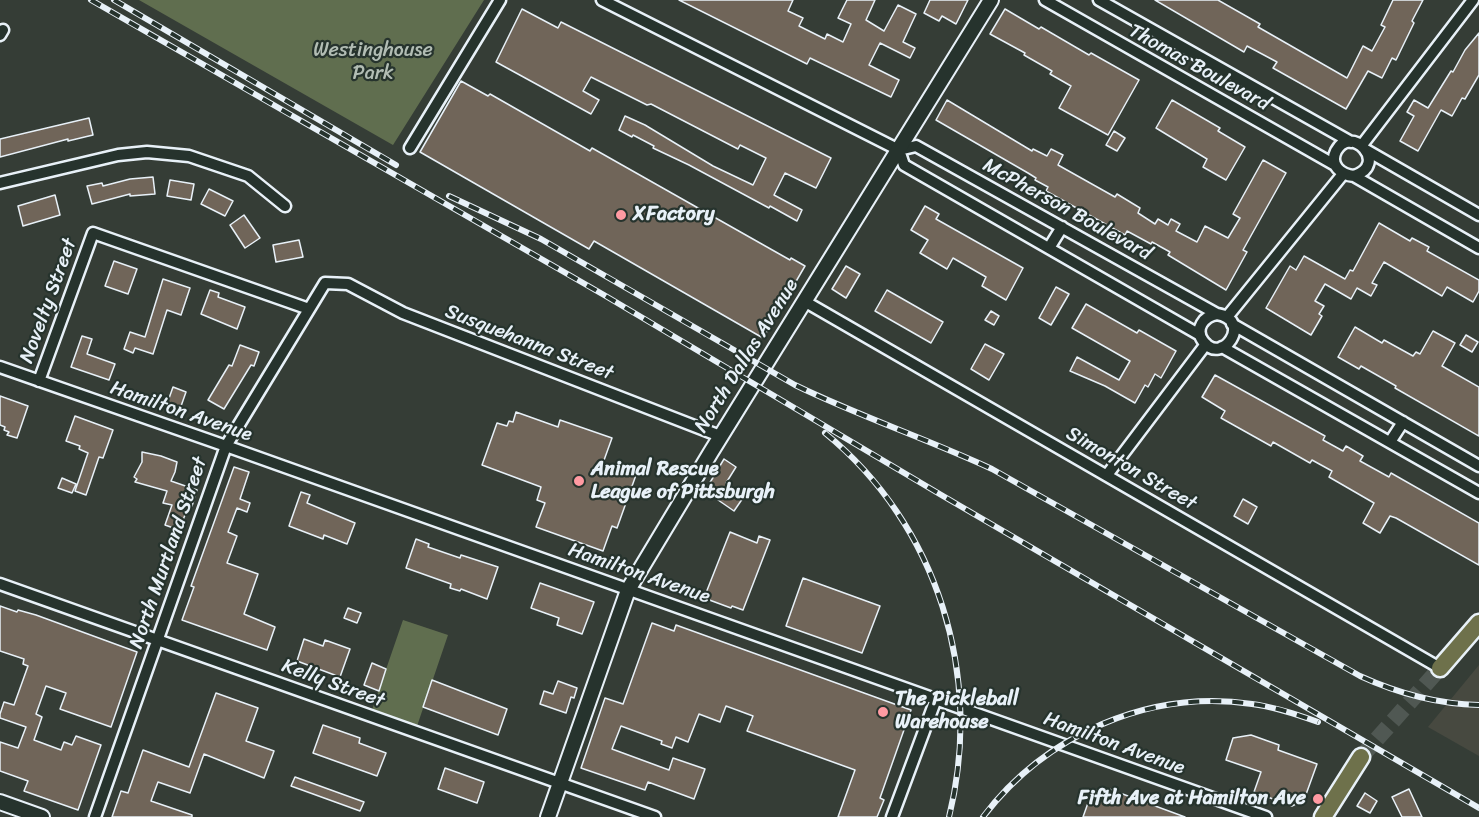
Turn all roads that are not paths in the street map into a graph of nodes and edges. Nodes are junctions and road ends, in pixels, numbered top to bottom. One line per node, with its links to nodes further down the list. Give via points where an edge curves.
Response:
1 (500, 0): 8 (street)
2 (602, 0): 9 (street, McPherson Boulevard)
3 (991, 0): 9 (main road, North Dallas Avenue)
4 (1045, 0): 10 (street, Thomas Boulevard)
5 (1099, 0): 7 (street, Thomas Boulevard)
6 (1473, 0): 7 (street)
7 (1359, 147): 10 (street, via 1337,149); 10 (street, via 1367,166 1364,171); 13 (street, Thomas Boulevard)
8 (410, 148)
9 (899, 150): 14 (street, McPherson Boulevard, via 916,146); 15 (street, McPherson Boulevard, via 904,165); 18 (main road, North Dallas Avenue)
10 (1341, 169): 16 (street, Thomas Boulevard); 20 (street)
11 (0, 183): 12 (street, via 118,155 147,152 189,156 248,176)
12 (285, 206)
13 (1479, 215)
14 (1062, 227): 15 (street); 20 (street, McPherson Boulevard)
15 (1049, 248): 21 (street, McPherson Boulevard)
16 (1479, 248)
17 (326, 283): 19 (street, North Murtland Street); 26 (street, Susquehanna Street, via 348,284 404,313)
18 (804, 301): 26 (main road, North Dallas Avenue); 30 (street, Simonton Street)
19 (309, 309): 24 (street, Novelty Street, via 93,233); 28 (street, North Murtland Street)
20 (1226, 319): 21 (street, via 1211,315 1203,322); 22 (street, via 1234,333); 25 (street, McPherson Boulevard)
21 (1203, 340): 22 (street, via 1214,348); 30 (street)
22 (1222, 347): 27 (street)
23 (0, 368): 24 (street, Hamilton Avenue)
24 (39, 381): 28 (street, Hamilton Avenue)
25 (1403, 422): 27 (street); 29 (street, McPherson Boulevard)
26 (720, 436): 33 (main road, North Dallas Avenue)
27 (1390, 442): 31 (street)
28 (226, 446): 33 (street, Hamilton Avenue); 35 (street, North Murtland Street)
29 (1479, 466)
30 (1107, 475): 36 (street, Simonton Street)
31 (1479, 493)
32 (0, 584): 35 (street, Kelly Street)
33 (628, 590): 37 (street, Hamilton Avenue); 39 (main road, North Dallas Avenue)
34 (1479, 623): 36 (highway)
35 (158, 640): 39 (street, Kelly Street); 42 (street, North Murtland Street)
36 (1440, 668)
37 (936, 699): 45 (street); 46 (street, Hamilton Avenue)
38 (1361, 757): 47 (highway)
39 (560, 784): 43 (main road, North Dallas Avenue); 44 (street, Kelly Street)
40 (0, 802): 41 (main road)
41 (42, 817)
42 (95, 817)
43 (548, 817)
44 (655, 817)
45 (892, 817)
46 (1266, 817)
47 (1323, 817)

